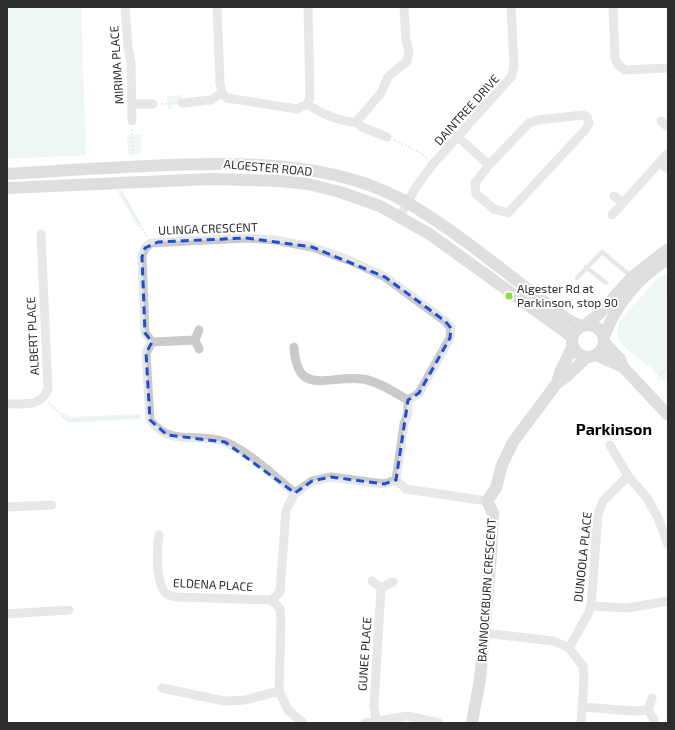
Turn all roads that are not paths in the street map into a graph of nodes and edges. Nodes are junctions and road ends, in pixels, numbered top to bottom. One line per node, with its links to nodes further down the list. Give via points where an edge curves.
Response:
1 (125, 7): 10 (street, MIRIMA PLACE)
2 (217, 7): 8 (street)
3 (308, 7): 12 (street, via 310,98)
4 (404, 7): 14 (street, via 409,52 407,61 388,78 381,93)
5 (510, 7): 16 (street, DAINTREE DRIVE, via 514,64 512,76)
6 (613, 7): 7 (street, via 615,58 618,65 626,70)
7 (668, 68)
8 (222, 93): 9 (street, via 211,100); 12 (street, via 227,98 297,109)
9 (182, 103)
10 (132, 104): 11 (street); 13 (street, MIRIMA PLACE)
11 (153, 104)
12 (307, 104): 14 (street, via 346,122)
13 (132, 121)
14 (356, 122): 15 (street)
15 (387, 137)
16 (458, 137): 19 (street); 24 (street, DAINTREE DRIVE, via 433,164)
17 (668, 153): 18 (street)
18 (660, 162): 20 (street); 25 (street)
19 (489, 165): 19 (street, via 529,123 583,115 587,117 589,123 586,129 508,213 494,209 476,194 475,183)
20 (668, 169)
21 (7, 174): 24 (main road, ALGESTER ROAD, via 201,164 276,166 342,178 372,187)
22 (7, 188): 27 (main road, ALGESTER ROAD, via 203,179 280,181 308,184 340,192)
23 (614, 196): 25 (street)
24 (407, 203): 27 (street, DAINTREE DRIVE); 35 (main road, ALGESTER ROAD, via 452,232 568,320)
25 (622, 203): 26 (street)
26 (612, 215)
27 (400, 216): 39 (main road, ALGESTER ROAD, via 431,235)
28 (41, 234): 45 (street, ALBERT PLACE, via 48,388 44,398 36,403)
29 (668, 249): 33 (main road)
30 (668, 259): 33 (main road)
31 (586, 267): 32 (lane); 33 (lane, via 604,252); 34 (lane)
32 (576, 278)
33 (635, 280): 35 (main road); 37 (main road, via 610,322)
34 (606, 283)
35 (583, 326): 37 (main road, via 595,326); 39 (main road, via 574,333)
36 (199, 330): 38 (street, via 197,345)
37 (604, 340): 41 (main road, via 600,352); 42 (main road, via 620,359)
38 (152, 342): 44 (street, ULINGA CRESCENT, via 145,333 142,257 145,248 151,243 246,238 312,247 385,277 451,328 450,338 419,394); 50 (street, via 146,353 149,415 157,428 167,435 226,442 239,449)
39 (573, 342): 41 (main road, via 578,353); 43 (main road, BANNOCKBURN CRESCENT)
40 (294, 347): 44 (street, via 299,373 308,379 362,379 376,382)
41 (592, 356): 42 (main road); 43 (main road, BANNOCKBURN CRESCENT)
42 (623, 367): 46 (main road)
43 (557, 383): 51 (main road, BANNOCKBURN CRESCENT, via 513,442 502,465 496,488)
44 (408, 400): 49 (street)
45 (7, 404)
46 (668, 414)
47 (610, 444): 48 (street)
48 (628, 476): 55 (street, via 647,498); 61 (street, DUNOOLA PLACE, via 603,501 598,514)
49 (396, 480): 50 (street, via 384,484 331,477 312,481); 51 (street, via 406,488)
50 (295, 493): 59 (street, via 286,510 280,592)
51 (487, 501): 64 (main road, BANNOCKBURN CRESCENT, via 493,518)
52 (52, 505): 53 (street)
53 (7, 507)
54 (159, 535): 59 (street, ELDENA PLACE, via 157,552 160,577 167,595)
55 (668, 545)
56 (372, 581): 58 (street)
57 (393, 582): 58 (street)
58 (382, 588): 72 (street, GUNEE PLACE, via 374,705)
59 (272, 600): 67 (street, via 280,609 281,620)
60 (668, 601): 61 (street, via 627,608)
61 (590, 606): 65 (street, DUNOOLA PLACE)
62 (69, 610): 63 (street)
63 (7, 614)
64 (484, 633): 65 (street, via 554,641); 76 (main road, BANNOCKBURN CRESCENT, via 480,680)
65 (569, 648): 69 (street, via 583,666)
66 (162, 688): 67 (street, via 224,701 246,700)
67 (280, 691): 73 (street, via 288,710)
68 (652, 698): 70 (street)
69 (582, 707): 70 (street); 77 (street)
70 (648, 710): 71 (street)
71 (654, 720)
72 (376, 721): 74 (street); 75 (street, via 408,716)
73 (303, 723)
74 (365, 723)
75 (439, 723)
76 (470, 723)
77 (581, 723)

